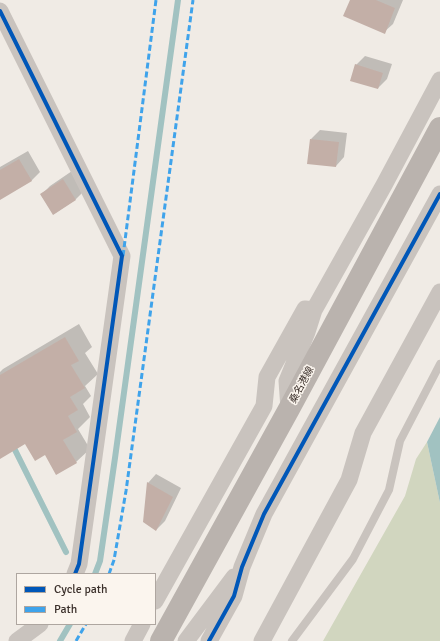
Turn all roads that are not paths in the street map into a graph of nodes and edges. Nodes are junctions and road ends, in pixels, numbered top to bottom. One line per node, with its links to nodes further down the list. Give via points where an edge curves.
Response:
1 (0, 10): 10 (street, via 122,256)
2 (440, 80): 6 (street)
3 (440, 128): 8 (main road, 桑名港線)
4 (440, 194): 9 (street, via 264,514)
5 (440, 292): 19 (street, via 363,433 349,480)
6 (314, 310): 8 (street, via 287,381); 11 (street, via 305,309 267,377 264,406)
7 (440, 364): 20 (lane, via 400,441 389,490 353,559)
8 (289, 409): 16 (main road, 桑名港線)
9 (242, 567): 17 (street); 18 (street, via 234,596)
10 (76, 573)
11 (156, 599)
12 (39, 625): 14 (street)
13 (141, 625): 15 (street)
14 (17, 641)
15 (133, 641)
16 (161, 641)
17 (186, 641)
18 (209, 641)
19 (262, 641)
20 (292, 641)

